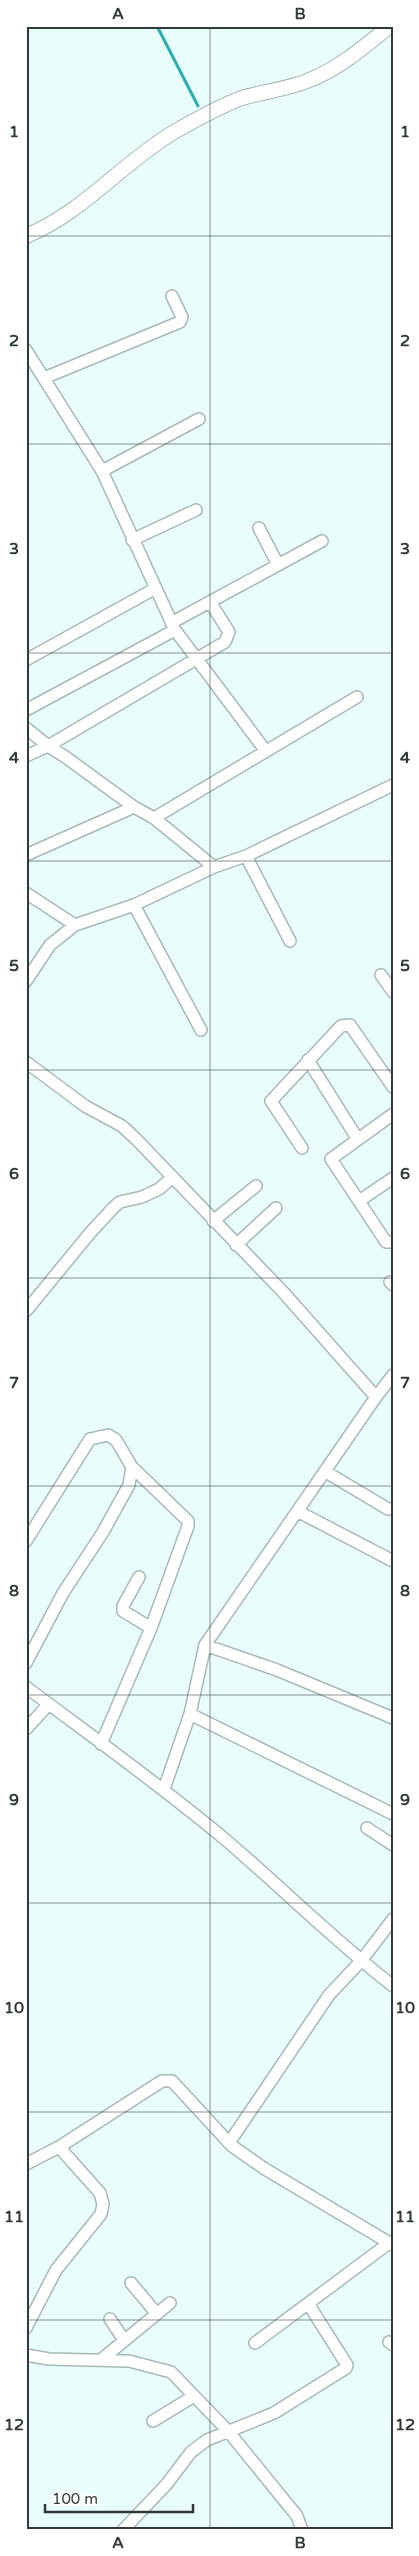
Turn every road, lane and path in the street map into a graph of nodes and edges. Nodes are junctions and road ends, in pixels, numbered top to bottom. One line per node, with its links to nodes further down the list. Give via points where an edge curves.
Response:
1 (390, 26): 2 (street, via 341,65 312,79 242,98 175,132 155,144 79,207 46,228)
2 (26, 236)
3 (172, 296): 5 (street, via 182,317 180,322)
4 (26, 350): 5 (street)
5 (44, 378): 7 (street)
6 (199, 419): 7 (street)
7 (102, 471): 10 (street)
8 (196, 510): 10 (street)
9 (259, 528): 12 (street)
10 (132, 540): 13 (street)
11 (322, 542): 12 (street)
12 (278, 565): 14 (street)
13 (156, 588): 15 (street); 17 (street)
14 (210, 602): 15 (street); 16 (street, via 229,632 225,642)
15 (174, 627): 16 (street); 19 (street)
16 (197, 659): 21 (street); 22 (street)
17 (26, 660)
18 (357, 697): 22 (street)
19 (26, 710)
20 (26, 728): 21 (street)
21 (48, 746): 23 (street); 25 (street)
22 (265, 750): 26 (street)
23 (26, 756)
24 (393, 785): 28 (street)
25 (134, 807): 26 (street); 27 (street)
26 (154, 818): 29 (street)
27 (26, 855)
28 (246, 856): 29 (street); 33 (street)
29 (214, 867): 31 (street)
30 (26, 893): 32 (street)
31 (134, 905): 32 (street); 37 (street)
32 (75, 925): 35 (street, via 50,945)
33 (290, 941)
34 (381, 975): 36 (street)
35 (26, 981)
36 (393, 992)
37 (201, 1030)
38 (308, 1060): 40 (street, via 341,1026 350,1025); 42 (street); 43 (street, via 270,1101)
39 (26, 1062): 44 (street, via 85,1106 122,1126)
40 (393, 1087)
41 (393, 1114): 42 (street)
42 (357, 1138): 47 (street, via 331,1158)
43 (302, 1148)
44 (173, 1177): 49 (street); 52 (street, via 159,1189 114,1207)
45 (393, 1178): 47 (street)
46 (256, 1186): 49 (street)
47 (359, 1201): 50 (street, via 386,1242)
48 (276, 1208): 51 (street)
49 (214, 1221): 51 (street)
50 (393, 1242)
51 (236, 1245): 54 (street, via 283,1292)
52 (26, 1311)
53 (393, 1375): 54 (street)
54 (376, 1396): 56 (street)
55 (132, 1467): 59 (street, via 116,1440 108,1435 90,1439); 62 (street, via 188,1521); 64 (street, via 129,1485 63,1594)
56 (326, 1472): 57 (street, via 388,1509); 58 (street)
57 (393, 1508)
58 (299, 1512): 60 (street); 63 (street)
59 (26, 1541)
60 (393, 1561)
61 (139, 1578): 62 (street, via 123,1611)
62 (152, 1628): 70 (street)
63 (206, 1645): 67 (street); 68 (street, via 277,1670)
64 (26, 1663)
65 (26, 1686): 66 (street)
66 (49, 1704): 69 (street); 70 (street)
67 (190, 1714): 71 (street); 72 (street)
68 (393, 1718)
69 (26, 1729)
70 (101, 1744): 71 (street)
71 (164, 1789): 76 (street)
72 (393, 1814)
73 (367, 1828): 74 (street)
74 (393, 1844)
75 (393, 1919): 76 (street)
76 (360, 1961): 77 (street); 78 (street, via 329,1995)
77 (393, 1986)
78 (229, 2143): 79 (street, via 178,2085 162,2081); 81 (street, via 265,2169)
79 (59, 2147): 80 (street); 87 (street, via 100,2193 103,2204 101,2214 56,2270)
80 (26, 2164)
81 (391, 2244): 84 (street)
82 (131, 2282): 85 (street)
83 (170, 2303): 85 (street)
84 (309, 2304): 89 (street); 94 (street, via 346,2368 274,2413)
85 (157, 2314): 88 (street)
86 (110, 2319): 88 (street)
87 (26, 2328)
88 (124, 2340): 91 (street)
89 (256, 2343)
90 (26, 2355): 91 (street)
91 (102, 2359): 92 (street, via 129,2360 171,2372)
92 (194, 2396): 93 (street); 94 (street)
93 (153, 2421)
94 (228, 2432): 95 (street, via 207,2440 191,2452 166,2485); 96 (street, via 297,2516)
95 (123, 2530)
96 (302, 2530)

